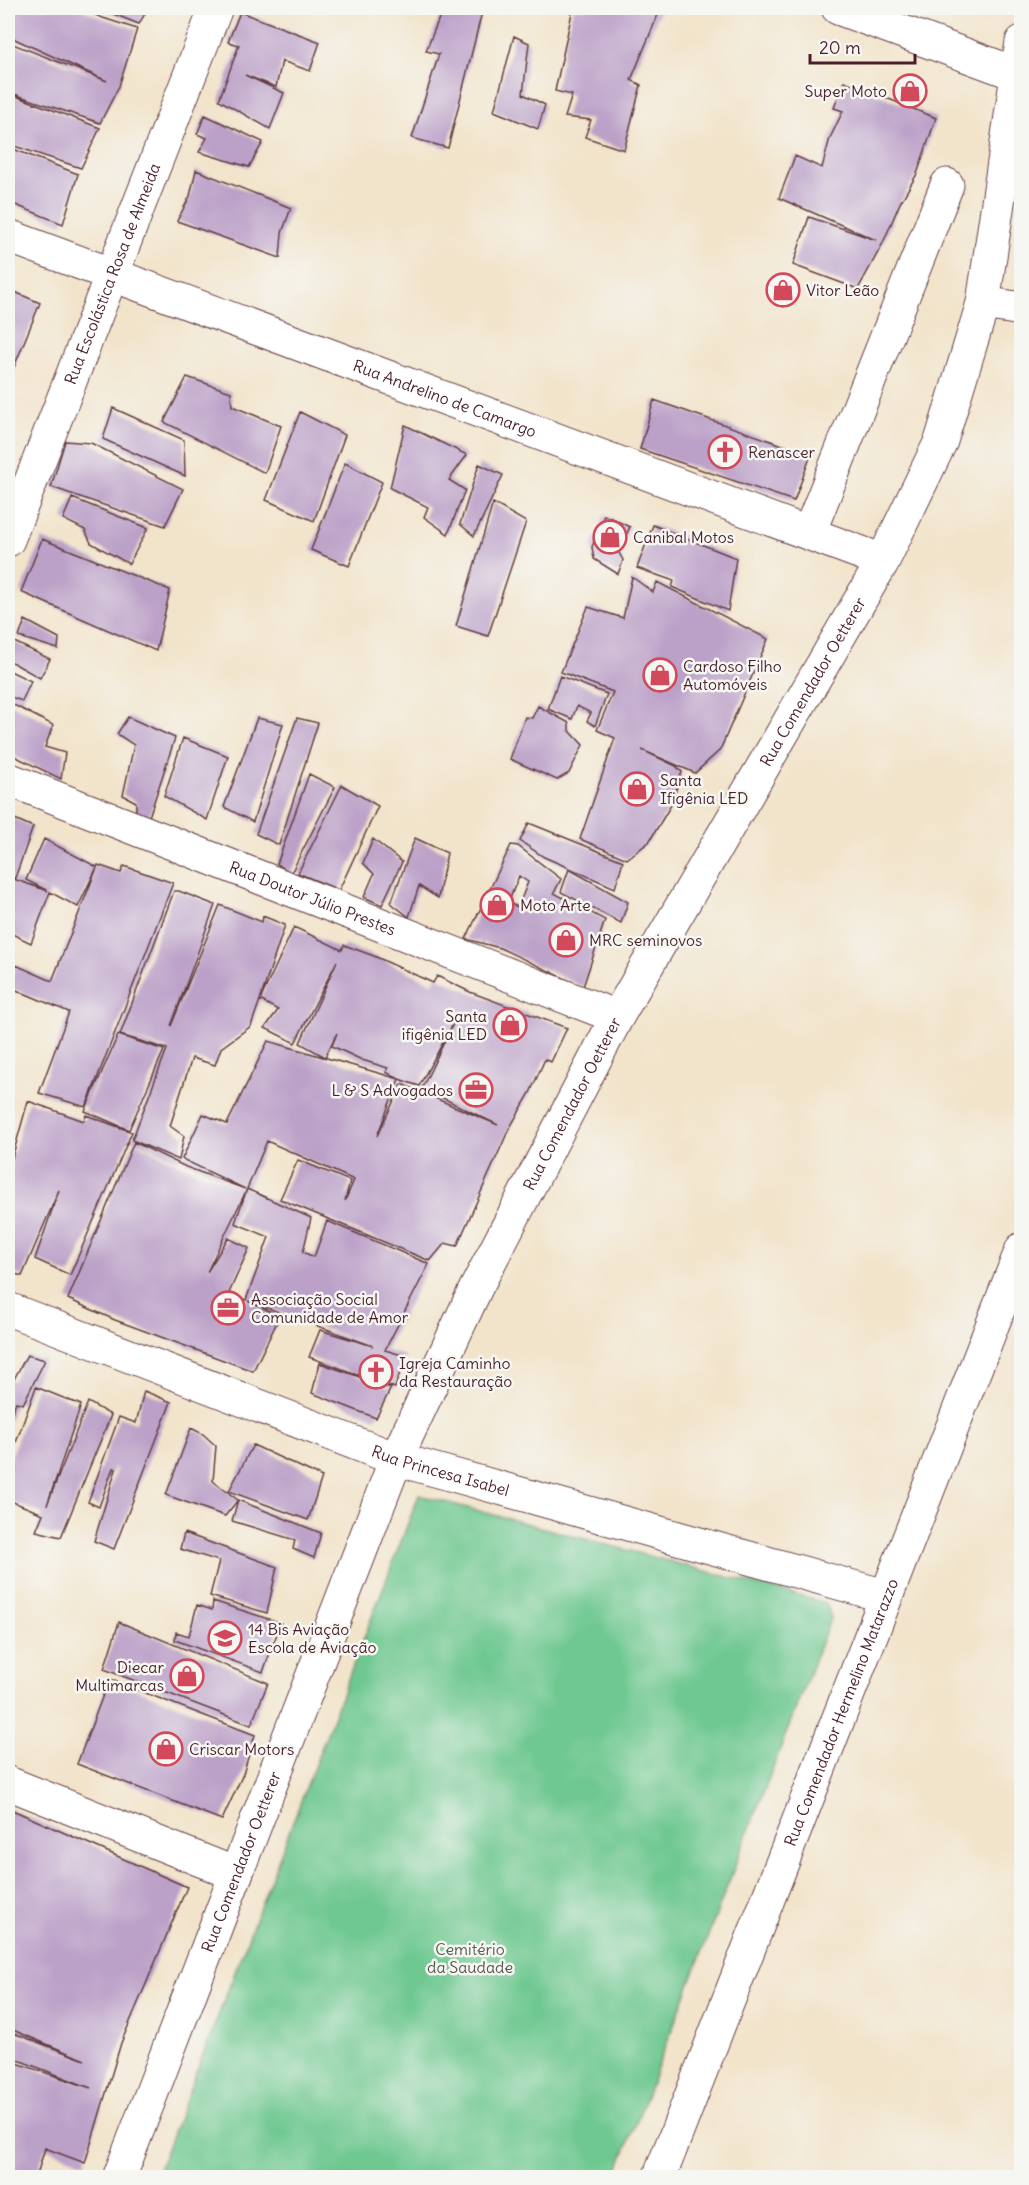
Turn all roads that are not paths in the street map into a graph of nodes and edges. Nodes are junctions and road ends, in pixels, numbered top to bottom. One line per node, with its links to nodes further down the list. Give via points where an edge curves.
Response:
1 (216, 8): 7 (street, Rua Escolástica Rosa de Almeida)
2 (838, 8): 4 (street)
3 (1022, 42): 4 (street, Rua Comendador Oetterer)
4 (1017, 74): 8 (street, Rua Comendador Oetterer)
5 (947, 186): 10 (street)
6 (8, 236): 7 (street, Rua Andrelino de Camargo)
7 (111, 274): 10 (street, Rua Andrelino de Camargo); 11 (street, Rua Escolástica Rosa de Almeida)
8 (982, 303): 9 (street); 12 (street, Rua Comendador Oetterer, via 941,441)
9 (1022, 309)
10 (809, 533): 12 (street, Rua Andrelino de Camargo)
11 (8, 540)
12 (883, 561): 14 (street, Rua Comendador Oetterer)
13 (8, 779): 14 (street, Rua Doutor Júlio Prestes)
14 (617, 1017): 17 (street, Rua Comendador Oetterer, via 476,1288)
15 (1022, 1249): 18 (street, Rua Comendador Hermelino Matarazzo)
16 (8, 1309): 17 (street, Rua Princesa Isabel)
17 (396, 1459): 18 (street, Rua Princesa Isabel); 20 (street, Rua Comendador Oetterer)
18 (885, 1596): 22 (street, Rua Comendador Hermelino Matarazzo)
19 (8, 1783): 20 (street)
20 (236, 1874): 21 (street, Rua Comendador Oetterer)
21 (119, 2178)
22 (659, 2178)

